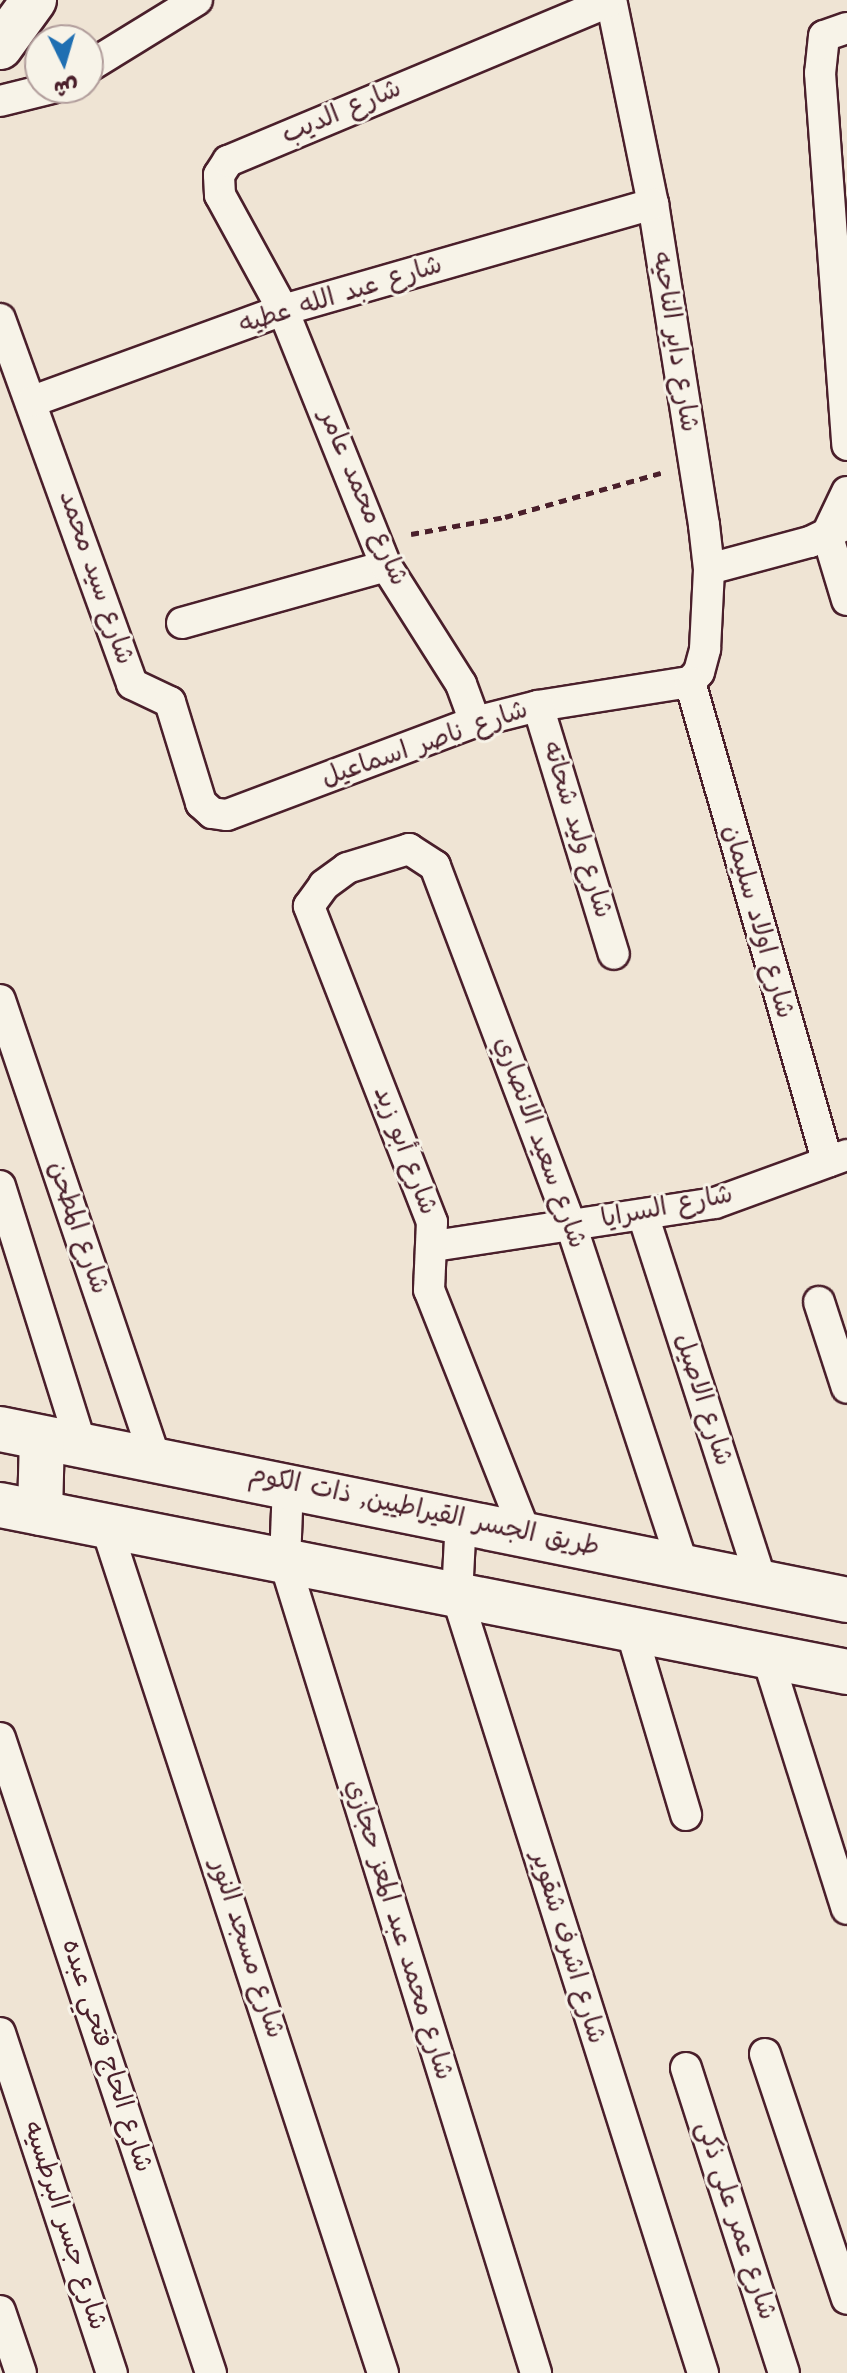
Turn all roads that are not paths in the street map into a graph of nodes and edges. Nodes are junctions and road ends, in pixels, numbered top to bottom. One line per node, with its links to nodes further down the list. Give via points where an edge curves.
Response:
1 (34, 0): 5 (street)
2 (197, 0): 6 (street)
3 (611, 0): 9 (street, شارع داير الناحيه); 10 (street, شارع الديب, via 228,161 219,175 220,195)
4 (847, 28): 13 (street, via 824,36 820,73)
5 (0, 47)
6 (104, 57)
7 (24, 95): 8 (street)
8 (0, 101)
9 (653, 204): 10 (street, شارع عبد الله عطيه); 17 (street, شارع داير الناحيه)
10 (283, 310): 12 (street, شارع عبد الله عطيه); 16 (street, شارع محمد عامر)
11 (0, 319): 12 (street, شارع سيد محمد)
12 (33, 401): 23 (street, شارع سيد محمد, via 132,684 170,702 201,803)
13 (847, 445)
14 (847, 492): 15 (street)
15 (837, 529): 17 (street); 18 (street)
16 (382, 553): 19 (street); 22 (street, شارع محمد عامر, via 461,684)
17 (709, 569): 20 (street, شارع داير الناحيه, via 704,661)
18 (847, 600)
19 (182, 623)
20 (690, 682): 21 (street, شارع ناصر اسماعيل); 27 (street, شارع اولاد سليمان)
21 (538, 706): 22 (street, شارع ناصر اسماعيل); 25 (street, شارع وليد شحاته)
22 (475, 722): 23 (street, شارع ناصر اسماعيل, via 227,815)
23 (212, 813)
24 (309, 906): 30 (street, شارع سعيد الانصاري, via 324,885 347,868 409,849 428,857); 31 (street, شارع أبو زيد, via 432,1222)
25 (614, 954)
26 (0, 1000): 36 (street, شارع المطحن)
27 (838, 1158): 29 (street, شارع السرايا, via 715,1203)
28 (0, 1186): 35 (street)
29 (644, 1218): 30 (street, شارع السرايا); 44 (street, شارع الاصيل)
30 (571, 1225): 31 (street, شارع السرايا); 43 (street, شارع سعيد الانصاري)
31 (434, 1246): 41 (street, شارع أبو زيد, via 428,1260 429,1290)
32 (819, 1302): 33 (street)
33 (847, 1388)
34 (0, 1429): 35 (street, طريق الجسر القيراطيين, ذات الكوم)
35 (62, 1442): 36 (street, طريق الجسر القيراطيين, ذات الكوم); 38 (street)
36 (154, 1456): 37 (street, طريق الجسر القيراطيين, ذات الكوم)
37 (288, 1484): 39 (street, طريق الجسر القيراطيين, ذات الكوم); 42 (street, شارع محمد عبد المعز حجازي)
38 (20, 1509): 40 (street)
39 (461, 1519): 41 (street, طريق الجسر القيراطيين, ذات الكوم); 45 (street, شارع اشرف شقوير)
40 (106, 1526): 42 (street); 61 (street, شارع مسجد النور)
41 (525, 1532): 43 (street, طريق الجسر القيراطيين, ذات الكوم)
42 (285, 1563): 45 (street); 62 (street, شارع محمد عبد المعز حجازي)
43 (683, 1566): 44 (street, طريق الجسر القيراطيين, ذات الكوم)
44 (761, 1581): 46 (street, طريق الجسر القيراطيين, ذات الكوم)
45 (457, 1596): 47 (street); 63 (street, شارع اشرف شقوير)
46 (847, 1600)
47 (631, 1630): 48 (street); 51 (street)
48 (767, 1656): 49 (street); 52 (street)
49 (847, 1672)
50 (0, 1738): 60 (street, شارع الحاج فتحي عبده)
51 (686, 1815)
52 (847, 1909)
53 (0, 2033): 59 (street, شارع جسر البرطسيه)
54 (765, 2054): 56 (street)
55 (686, 2068): 64 (street, شارع عمر على ذكى)
56 (847, 2299)
57 (0, 2311): 58 (street)
58 (21, 2373)
59 (112, 2373)
60 (211, 2373)
61 (383, 2373)
62 (536, 2373)
63 (703, 2373)
64 (784, 2373)

